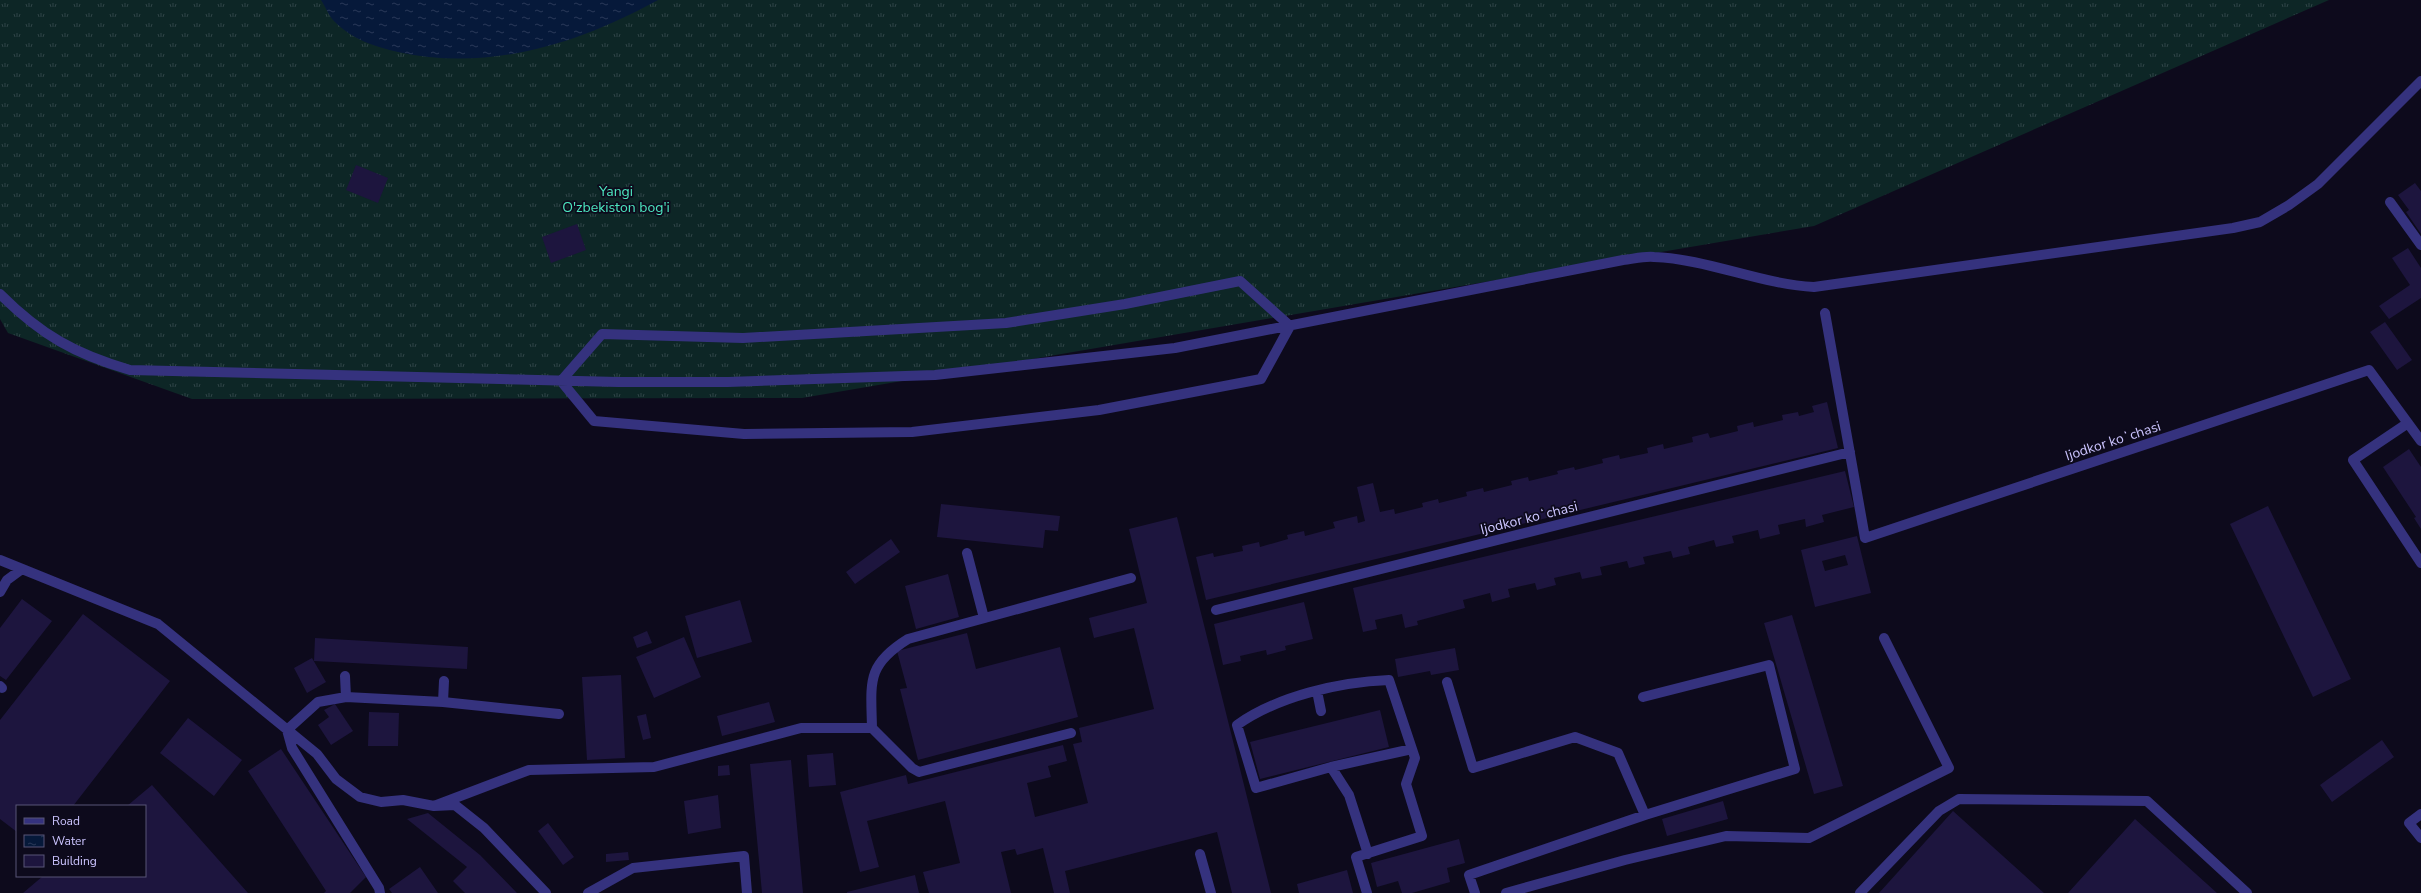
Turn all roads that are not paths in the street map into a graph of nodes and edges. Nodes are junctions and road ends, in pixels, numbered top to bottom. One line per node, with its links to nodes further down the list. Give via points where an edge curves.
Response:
1 (2421, 81): 6 (street, via 2344,161 2318,184 2260,222 2233,228 1814,287 1787,285 1708,265 1653,257 1623,260)
2 (2390, 202): 3 (street)
3 (2421, 246)
4 (0, 294): 7 (street, via 21,315 55,339 95,360 130,370)
5 (1825, 313): 10 (street, Ijodkor koʻchasi)
6 (1290, 326): 7 (street, via 1175,348 935,375 728,382); 7 (street, via 1240,280 1125,304 1006,323 743,338 602,334); 7 (street, via 1261,379 1099,410 912,432 744,434 594,421)
7 (561, 381)
8 (2408, 424): 9 (street, Ijodkor koʻchasi); 10 (street, Ijodkor koʻchasi, via 2369,370 1865,538); 13 (street, via 2353,460)
9 (2421, 441)
10 (1850, 452): 17 (street, Ijodkor koʻchasi)
11 (968, 553): 18 (street)
12 (0, 560): 14 (street)
13 (2421, 563)
14 (22, 569): 16 (street, via 7,580); 30 (street, via 158,624)
15 (1131, 578): 18 (street)
16 (0, 592)
17 (1216, 610)
18 (984, 618): 29 (street, via 908,639 888,652 873,672)
19 (1884, 638): 47 (street, via 1949,768 1809,838 1726,836)
20 (345, 676): 24 (street)
21 (444, 681): 26 (street)
22 (1447, 682): 36 (street, via 1473,768 1575,737 1618,753)
23 (1317, 691): 27 (street); 32 (street, via 1358,681 1389,680); 33 (street, via 1255,712 1237,725 1256,788)
24 (346, 697): 26 (street); 30 (street, via 318,702)
25 (1643, 697): 36 (street, via 1769,665 1795,769)
26 (443, 702): 28 (street)
27 (1321, 711)
28 (559, 714)
29 (872, 728): 31 (street, via 919,772); 34 (street, via 802,728 654,767 530,770)
30 (287, 730): 34 (street, via 317,754 336,779 360,797 381,802 403,800); 40 (street, via 292,748 380,888)
31 (1071, 733)
32 (1412, 749): 33 (street); 39 (street, via 1415,758 1406,784 1422,836)
33 (1330, 767): 39 (street, via 1349,795)
34 (434, 806): 41 (street, via 455,805 478,823)
35 (2421, 814): 37 (street, via 2409,823)
36 (1644, 816): 46 (street, via 1470,874)
37 (2421, 838)
38 (1200, 854): 44 (street)
39 (1368, 854): 45 (street, via 1356,857)
40 (380, 893)
41 (546, 893)
42 (588, 893): 43 (street, via 632,868 744,856)
43 (747, 893)
44 (1211, 893)
45 (1367, 893)
46 (1475, 893)
47 (1506, 893)
48 (1860, 893): 49 (street, via 1939,811 1959,799 2147,801)
49 (2248, 893)

